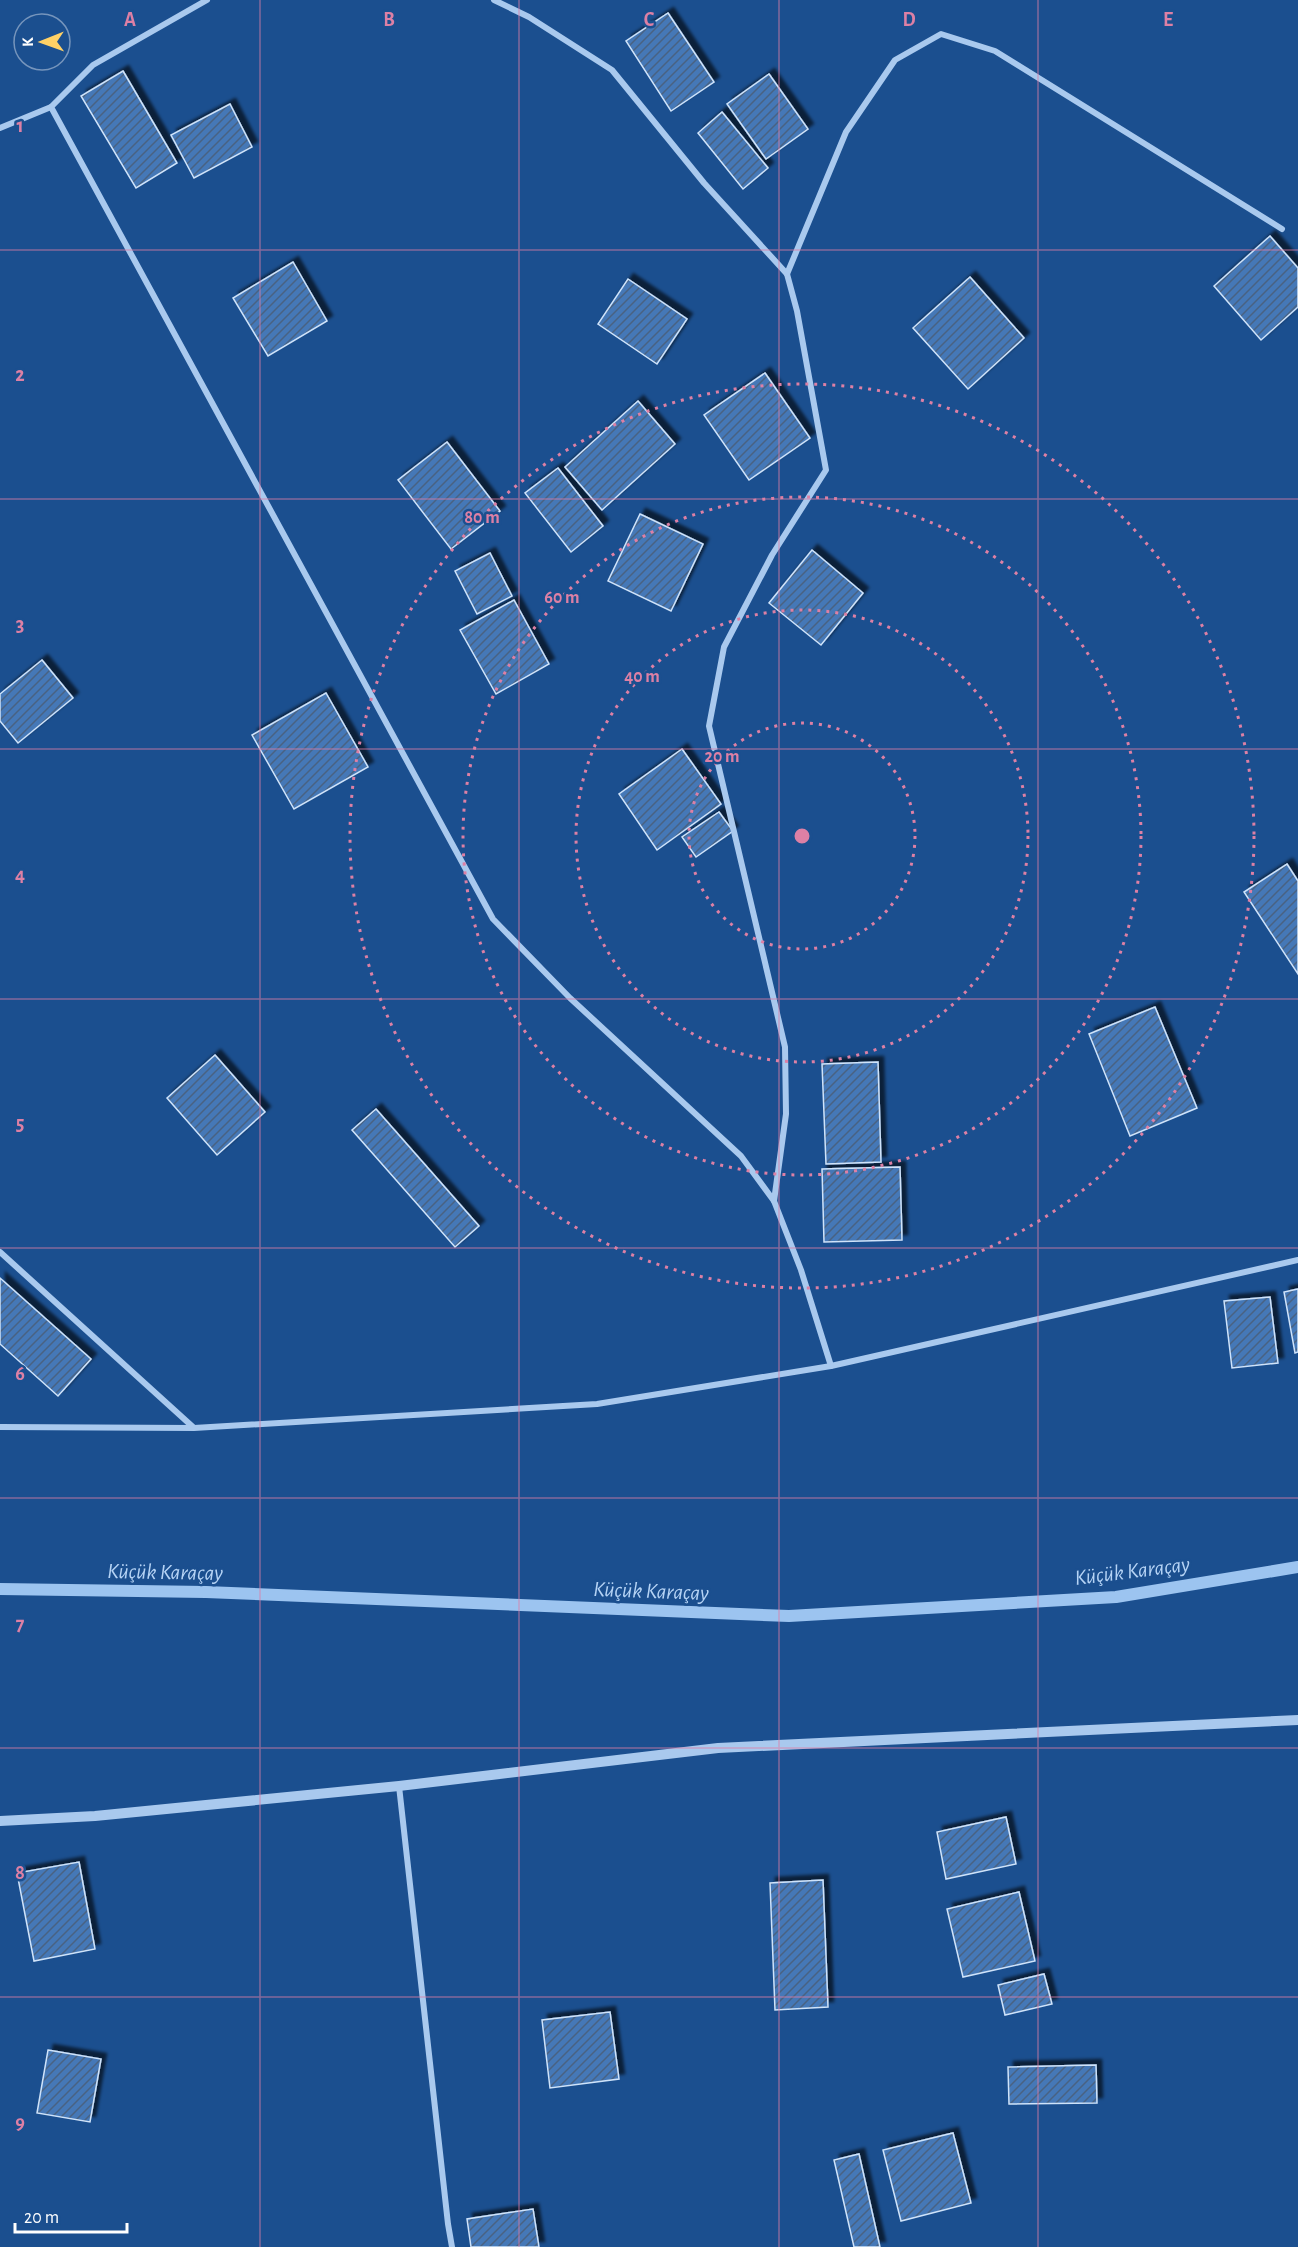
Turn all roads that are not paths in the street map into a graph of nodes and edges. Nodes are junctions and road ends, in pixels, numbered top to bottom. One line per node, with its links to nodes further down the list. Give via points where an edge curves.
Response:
1 (207, 0): 3 (street, via 93,65)
2 (494, 0): 6 (street, via 612,69 704,183)
3 (51, 107): 4 (street); 7 (street, via 493,919 570,998 741,1156)
4 (0, 128)
5 (1282, 229): 6 (street, via 995,51 941,34 895,60 846,132)
6 (787, 274): 7 (street, via 826,470 772,555 724,647 709,726 785,1047 786,1114)
7 (774, 1201): 10 (street)
8 (0, 1252): 12 (street)
9 (1298, 1260): 10 (street)
10 (831, 1366): 12 (street, via 597,1404)
11 (0, 1427): 12 (street)
12 (194, 1428)
13 (1298, 1719): 14 (street, via 718,1748)
14 (399, 1786): 15 (street, via 96,1816); 16 (street)
15 (0, 1821)
16 (452, 2247)

